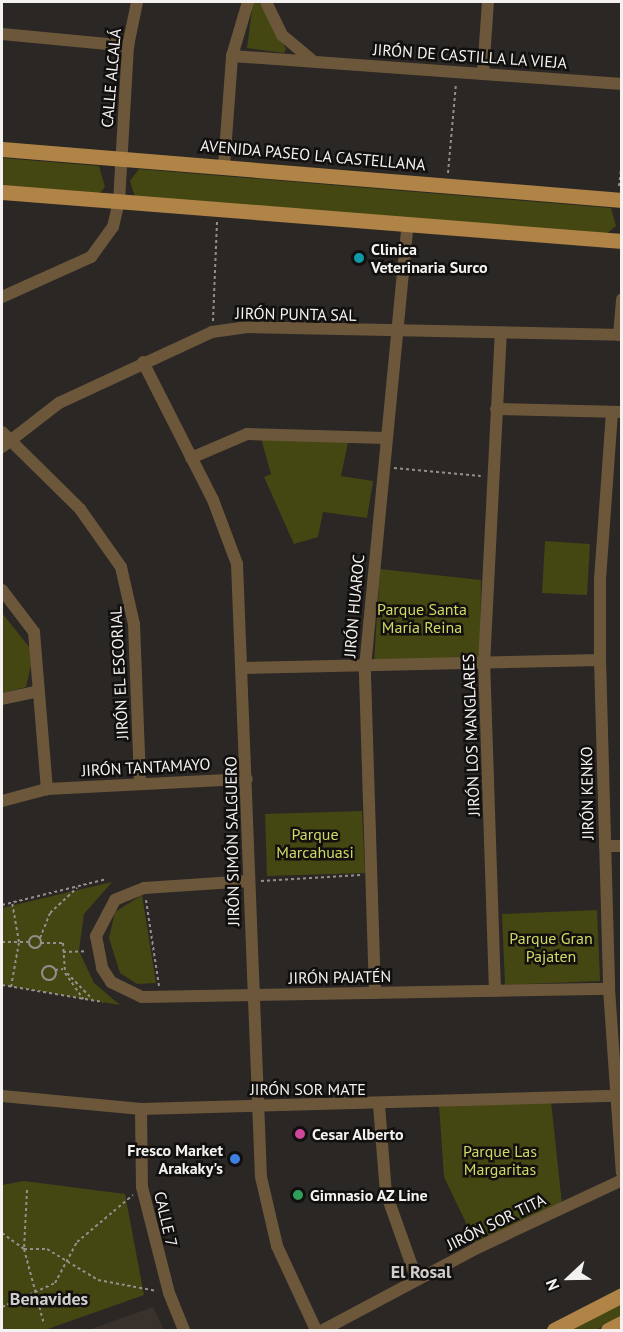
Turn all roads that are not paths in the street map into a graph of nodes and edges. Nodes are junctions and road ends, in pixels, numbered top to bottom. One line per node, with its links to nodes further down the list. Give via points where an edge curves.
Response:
1 (137, 2): 6 (street, CALLE ALCALÁ)
2 (248, 2): 7 (street)
3 (266, 2): 8 (street, via 282,35)
4 (488, 2): 9 (street)
5 (2, 34): 6 (street)
6 (128, 46): 12 (street, CALLE ALCALÁ)
7 (232, 56): 8 (street, JIRÓN DE CASTILLA LA VIEJA); 13 (street)
8 (315, 62): 9 (street, JIRÓN DE CASTILLA LA VIEJA)
9 (483, 73): 10 (street, JIRÓN DE CASTILLA LA VIEJA)
10 (621, 84)
11 (2, 149): 12 (main road, AVENIDA PASEO LA CASTELLANA)
12 (122, 157): 13 (main road, AVENIDA PASEO LA CASTELLANA); 16 (street, CALLE ALCALÁ)
13 (224, 166): 15 (main road, AVENIDA PASEO LA CASTELLANA, via 447,185)
14 (2, 192): 16 (main road)
15 (620, 194)
16 (119, 202): 17 (main road); 19 (street, CALLE ALCALÁ, via 104,246 92,257)
17 (408, 224): 18 (main road); 21 (street, JIRÓN HUAROC)
18 (621, 241)
19 (2, 297)
20 (621, 299): 22 (street)
21 (396, 333): 23 (street, JIRÓN PUNTA SAL); 24 (street, JIRÓN PUNTA SAL, via 246,327 212,332); 27 (street, JIRÓN HUAROC)
22 (620, 335): 23 (street, JIRÓN PUNTA SAL)
23 (501, 336): 25 (street, JIRÓN LOS MANGLARES)
24 (143, 362): 28 (street, JIRÓN PUNTA SAL, via 59,403); 29 (street, JIRÓN SIMÓN SALGUERO)
25 (496, 409): 26 (street); 34 (street, JIRÓN LOS MANGLARES)
26 (617, 412): 30 (street, JIRÓN KENKO)
27 (386, 438): 29 (street, via 247,434); 35 (street, JIRÓN HUAROC)
28 (4, 440): 40 (street, JIRÓN EL ESCORIAL, via 80,509 121,567 134,624)
29 (191, 458): 36 (street, JIRÓN SIMÓN SALGUERO, via 237,564)
30 (607, 486): 31 (street); 33 (street, JIRÓN KENKO)
31 (621, 489)
32 (2, 590): 37 (street, via 34,632)
33 (600, 660): 34 (street); 43 (street, JIRÓN KENKO)
34 (484, 664): 35 (street); 47 (street, JIRÓN LOS MANGLARES)
35 (365, 667): 36 (street); 48 (street, JIRÓN HUAROC)
36 (244, 668): 39 (street, JIRÓN SIMÓN SALGUERO)
37 (35, 692): 38 (street); 41 (street)
38 (2, 699)
39 (247, 779): 40 (street, JIRÓN TANTAMAYO); 45 (street, JIRÓN SIMÓN SALGUERO)
40 (140, 781): 41 (street, JIRÓN TANTAMAYO)
41 (47, 789): 42 (street, JIRÓN TANTAMAYO)
42 (2, 801)
43 (605, 846): 44 (street); 46 (street, JIRÓN KENKO)
44 (621, 846)
45 (249, 881): 49 (street, JIRÓN SIMÓN SALGUERO); 49 (street, JIRÓN PAJATÉN, via 144,888 106,908 97,951 106,975 124,993 160,997)
46 (609, 989): 47 (street, JIRÓN PAJATÉN); 51 (street, JIRÓN KENKO)
47 (495, 991): 48 (street, JIRÓN PAJATÉN)
48 (375, 993): 49 (street, JIRÓN PAJATÉN)
49 (252, 995): 53 (street, JIRÓN SIMÓN SALGUERO)
50 (2, 1096): 54 (street, JIRÓN SOR MATE)
51 (615, 1096): 52 (street, JIRÓN SOR MATE); 55 (street, JIRÓN KENKO)
52 (379, 1105): 53 (street, JIRÓN SOR MATE); 57 (street, via 388,1202)
53 (257, 1106): 54 (street, JIRÓN SOR MATE); 61 (street, JIRÓN SIMÓN SALGUERO, via 270,1224)
54 (141, 1109): 60 (street, CALLE 7, via 142,1187 169,1293)
55 (621, 1173)
56 (621, 1180): 57 (street, JIRÓN SOR TITA)
57 (417, 1280): 62 (street, JIRÓN SOR TITA)
58 (621, 1295): 63 (main road)
59 (621, 1323): 64 (main road)
60 (184, 1330)
61 (316, 1330)
62 (323, 1330)
63 (554, 1330)
64 (608, 1330)

